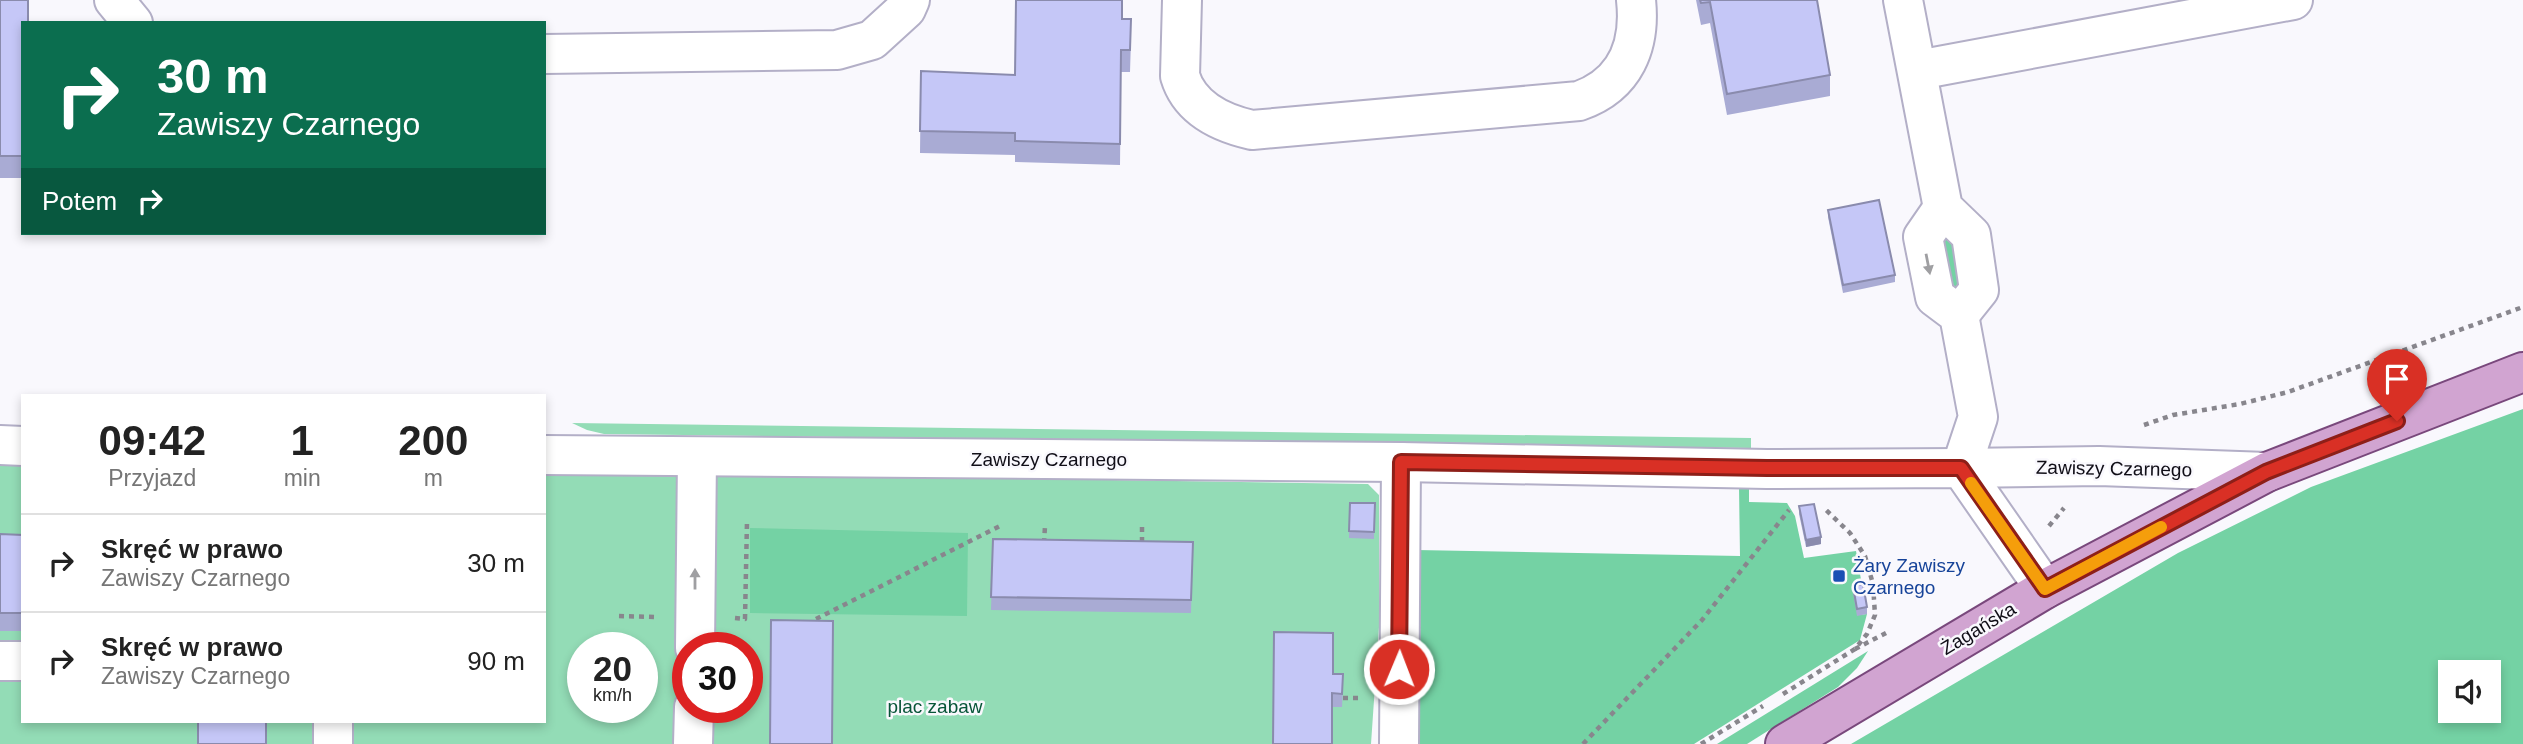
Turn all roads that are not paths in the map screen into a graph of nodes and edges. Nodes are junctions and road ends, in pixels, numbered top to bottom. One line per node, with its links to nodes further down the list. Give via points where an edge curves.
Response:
1 (114, 0): 7 (street)
2 (911, 0): 8 (street, via 872,40 837,50)
3 (1182, 0): 4 (street, via 1184,88 1206,112 1232,126 1252,130 1579,102 1604,89 1634,49)
4 (1636, 0)
5 (1903, 0): 9 (street)
6 (2293, 0): 9 (street)
7 (131, 21)
8 (546, 54)
9 (1918, 70): 16 (street, via 1944,208 1970,235 1979,290 1959,315 1978,417)
10 (2523, 372): 17 (main road, Żagańska)
11 (0, 445): 12 (street)
12 (21, 446)
13 (546, 456): 14 (street, Zawiszy Czarnego)
14 (697, 457): 15 (street, Zawiszy Czarnego); 19 (street, one-way to 14)
15 (1401, 462): 16 (street, Zawiszy Czarnego); 26 (street)
16 (1961, 468): 17 (street, Zawiszy Czarnego, via 2099,466); 18 (street)
17 (2266, 472): 18 (main road, Żagańska)
18 (2045, 589): 27 (main road, Żagańska)
19 (695, 632)
20 (0, 661): 21 (street)
21 (21, 661)
22 (333, 723): 24 (street)
23 (694, 723): 25 (street)
24 (333, 744)
25 (693, 744)
26 (1398, 744)
27 (1785, 744)

